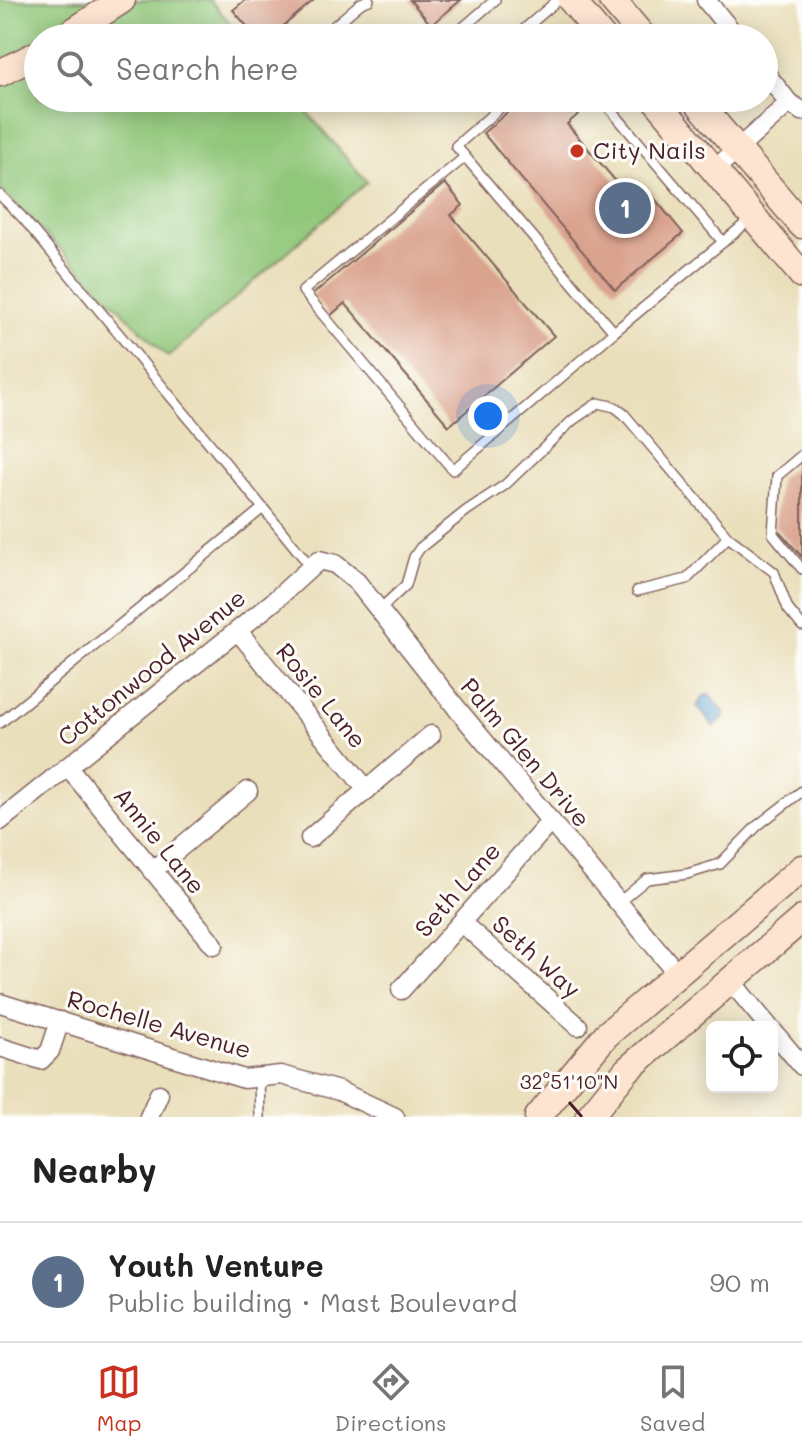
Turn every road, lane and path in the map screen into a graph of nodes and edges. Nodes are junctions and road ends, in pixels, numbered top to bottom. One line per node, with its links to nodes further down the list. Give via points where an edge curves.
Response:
1 (122, 0): 8 (main road)
2 (369, 0): 9 (lane)
3 (495, 0): 10 (lane)
4 (558, 0): 11 (lane)
5 (571, 0): 12 (main road)
6 (612, 0): 13 (main road)
7 (706, 0): 14 (street)
8 (85, 24)
9 (336, 24)
10 (467, 24)
11 (530, 24)
12 (590, 24)
13 (632, 24)
14 (726, 24)
15 (24, 61): 16 (main road)
16 (0, 73)
17 (778, 87): 18 (street)
18 (796, 107): 23 (street)
19 (495, 112): 24 (lane, via 456,146)
20 (613, 112): 29 (lane)
21 (666, 112): 25 (main road)
22 (706, 112): 23 (main road)
23 (737, 150): 25 (street); 28 (main road)
24 (465, 157): 31 (lane); 31 (lane, via 303,291 453,470)
25 (714, 170): 27 (main road)
26 (0, 195): 33 (lane)
27 (754, 217): 29 (lane); 30 (main road)
28 (802, 225)
29 (723, 242): 31 (lane)
30 (802, 275)
31 (614, 332)
32 (802, 455): 36 (lane, via 777,476 773,534)
33 (263, 508): 35 (lane); 41 (lane)
34 (728, 537): 37 (lane, via 687,579); 38 (lane, via 624,414 598,403 505,485 420,548 406,585); 39 (lane, via 774,572 788,609)
35 (311, 567): 38 (street, Palm Glen Drive, via 319,560 335,564); 40 (street, Cottonwood Avenue)
36 (802, 569)
37 (637, 591)
38 (379, 610): 48 (street, Palm Glen Drive)
39 (802, 626)
40 (238, 631): 43 (street, Cottonwood Avenue); 44 (street, Rosie Lane)
41 (0, 723)
42 (431, 735): 44 (street)
43 (68, 767): 47 (street, Cottonwood Avenue); 51 (street, Annie Lane)
44 (367, 790): 49 (street)
45 (248, 791): 51 (street)
46 (802, 791): 52 (lane, via 720,864 647,879)
47 (0, 821)
48 (551, 821): 52 (street, Palm Glen Drive); 54 (street, Seth Lane)
49 (310, 838)
50 (802, 868): 56 (main road)
51 (152, 871): 55 (street, Annie Lane)
52 (618, 903): 56 (street, Palm Glen Drive)
53 (802, 919): 57 (main road)
54 (462, 923): 58 (street, Seth Lane); 62 (street, Seth Way)
55 (214, 945)
56 (677, 973): 67 (main road, via 686,993 612,1067); 72 (main road, via 606,1035)
57 (730, 980): 61 (street); 67 (main road)
58 (401, 990)
59 (0, 1003): 60 (street, Rochelle Avenue)
60 (60, 1021): 64 (street, via 50,1051 41,1060); 66 (street, Rochelle Avenue, via 244,1079)
61 (764, 1021)
62 (578, 1026)
63 (778, 1037): 65 (street)
64 (0, 1047)
65 (802, 1066)
66 (259, 1077): 70 (lane); 71 (street, Rochelle Avenue, via 281,1075 339,1091)
67 (609, 1089): 73 (main road)
68 (159, 1094): 69 (street)
69 (149, 1117)
70 (260, 1117)
71 (395, 1117)
72 (538, 1117)
73 (589, 1117)

